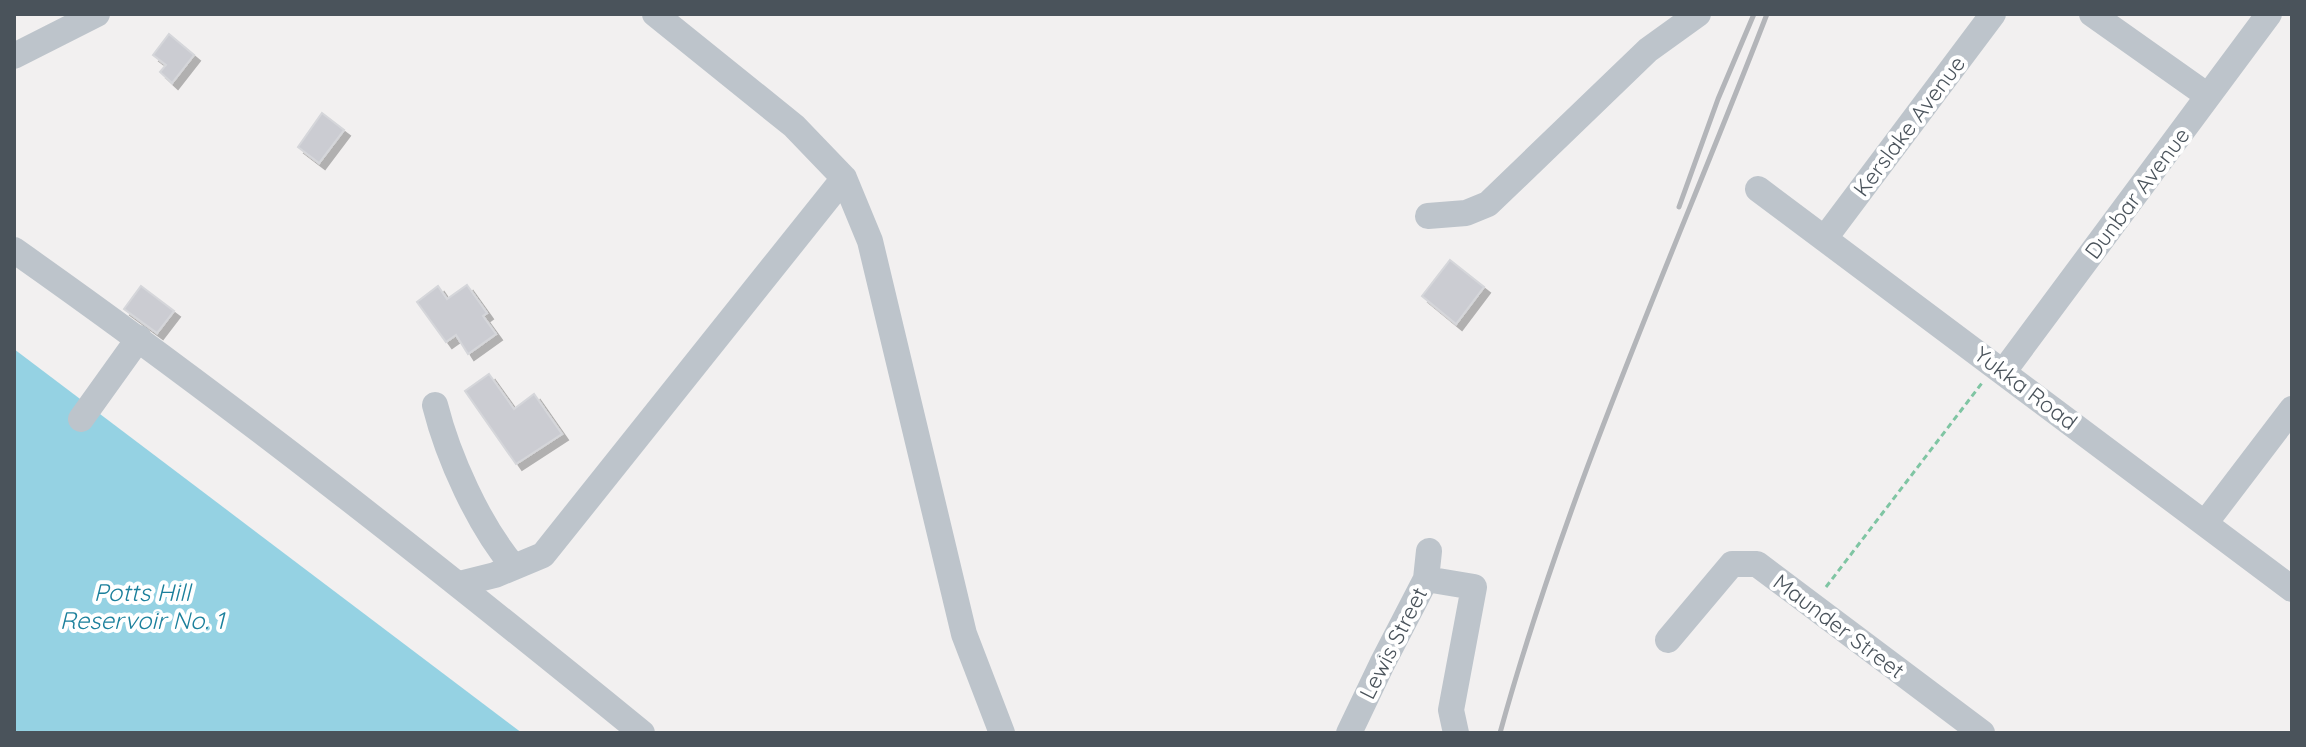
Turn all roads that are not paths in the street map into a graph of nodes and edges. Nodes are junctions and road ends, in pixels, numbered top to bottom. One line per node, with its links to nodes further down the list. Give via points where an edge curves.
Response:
1 (97, 14): 7 (street)
2 (655, 14): 9 (street, via 794,126)
3 (1698, 14): 11 (street, via 1648,50 1488,204 1466,213)
4 (1993, 14): 12 (street, Kerslake Avenue)
5 (2092, 14): 8 (street)
6 (2269, 14): 8 (street, Dunbar Avenue)
7 (14, 56)
8 (2208, 96): 15 (street, Dunbar Avenue)
9 (844, 178): 21 (street, via 543,555); 27 (street, via 870,241 964,634)
10 (1758, 189): 12 (street, Yukka Road)
11 (1428, 216)
12 (1825, 238): 15 (street, Yukka Road)
13 (14, 250): 14 (street)
14 (139, 338): 18 (street); 23 (street)
15 (2000, 368): 19 (street, Yukka Road)
16 (435, 405): 21 (street, via 482,522)
17 (2292, 409): 19 (street)
18 (81, 419)
19 (2206, 522): 24 (street, Yukka Road)
20 (1429, 551): 22 (street, Lewis Street)
21 (514, 567): 23 (street)
22 (1426, 579): 28 (street, Lewis Street); 29 (street, via 1474,587 1451,710)
23 (459, 584): 26 (street)
24 (2292, 589)
25 (1668, 640): 30 (street, Maunder Street, via 1732,564 1757,564)
26 (642, 733)
27 (1002, 733)
28 (1349, 733)
29 (1456, 733)
30 (1982, 733)

